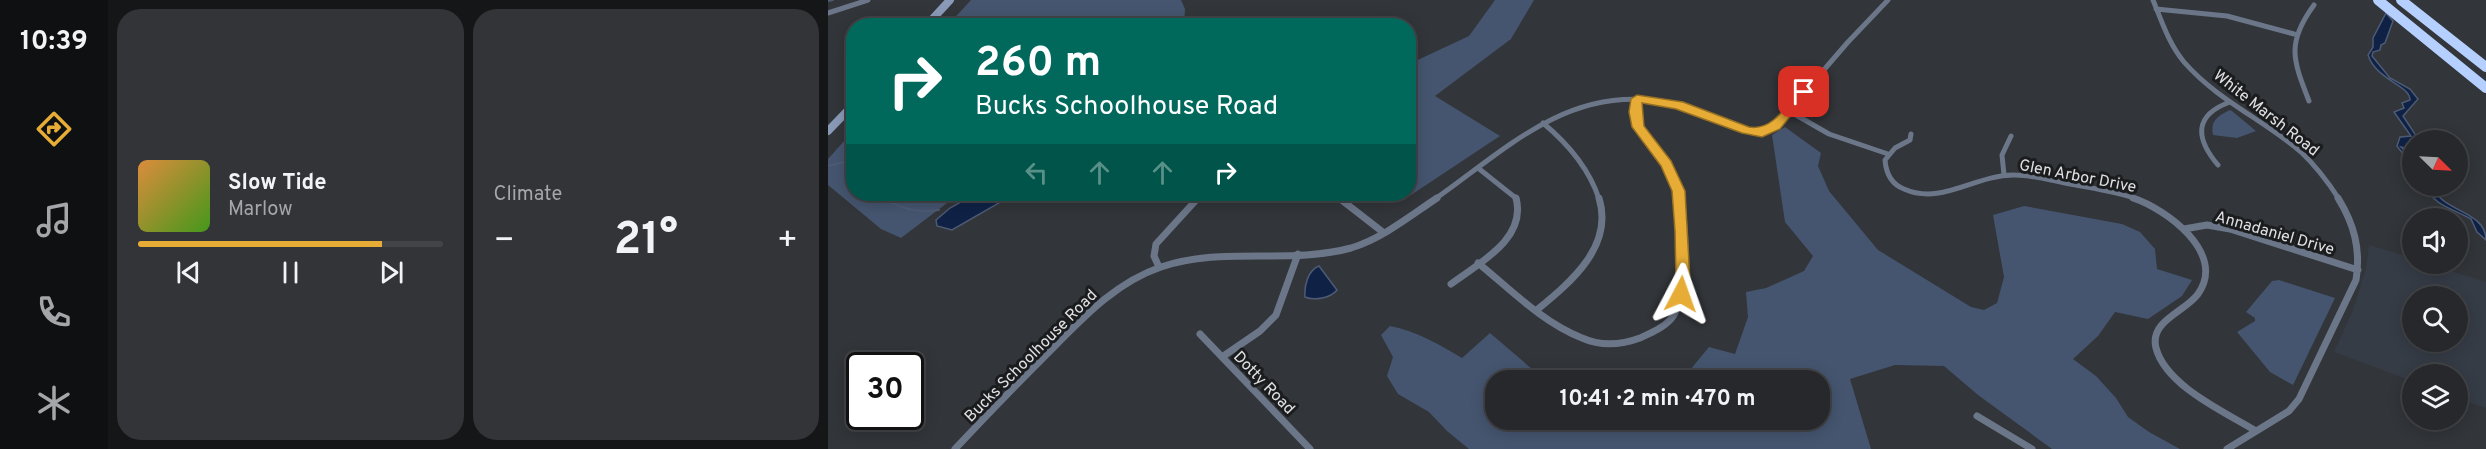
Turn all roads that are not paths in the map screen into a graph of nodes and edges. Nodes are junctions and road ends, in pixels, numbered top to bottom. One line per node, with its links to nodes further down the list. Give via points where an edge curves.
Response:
1 (868, 0): 9 (street)
2 (950, 0): 10 (main road)
3 (1888, 0): 19 (street, Bucks Schoolhouse Road)
4 (2153, 0): 8 (street, White Marsh Road)
5 (2378, 0): 15 (highway)
6 (2401, 0): 11 (highway)
7 (2314, 5): 12 (street)
8 (2156, 9): 12 (street, via 2228,16); 18 (street, White Marsh Road, via 2171,45 2201,79)
9 (828, 13)
10 (933, 18)
11 (2436, 27): 13 (highway); 14 (highway)
12 (2294, 34): 17 (street, via 2293,53)
13 (2486, 58)
14 (2486, 68)
15 (2485, 84)
16 (1637, 99): 19 (street, Bucks Schoolhouse Road, via 1678,105 1754,133 1768,131); 21 (street, Bucks Schoolhouse Road, via 1584,105); 38 (street, via 1638,127 1667,164 1682,207 1683,281 1673,315 1657,330 1635,340 1610,344 1573,334)
17 (2309, 101)
18 (2230, 102): 26 (street, via 2211,111 2204,122 2205,148); 36 (street, White Marsh Road, via 2290,143 2322,174 2355,229)
19 (1789, 111): 25 (street, via 1829,134)
20 (846, 112): 22 (main road)
21 (1543, 123): 27 (street, Bucks Schoolhouse Road); 38 (street, via 1591,176 1601,197 1604,217 1591,256)
22 (828, 131)
23 (1911, 134): 25 (street, via 1910,140)
24 (2011, 136): 28 (street, via 2002,155)
25 (1888, 154): 28 (street, Glen Arbor Drive, via 1887,175 1898,186 1920,195 1945,194)
26 (2218, 165)
27 (1478, 168): 32 (street, Bucks Schoolhouse Road); 34 (street, via 1511,192 1520,209 1511,236)
28 (2004, 175): 31 (street, Glen Arbor Drive, via 2136,198)
29 (1195, 201): 35 (street, via 1156,244 1154,256)
30 (1343, 201): 32 (street)
31 (2184, 229): 36 (street, Annadaniel Drive, via 2207,225 2230,229); 42 (street, Glen Arbor Drive, via 2203,260 2203,283 2194,299 2159,328 2155,347 2178,382)
32 (1384, 233): 33 (street, Bucks Schoolhouse Road, via 1349,248)
33 (1298, 254): 35 (street, Bucks Schoolhouse Road, via 1212,255); 40 (street, via 1276,315)
34 (1478, 263): 37 (street); 38 (street)
35 (1159, 267): 43 (street, Bucks Schoolhouse Road, via 1131,280 1098,304)
36 (2358, 270): 42 (street, White Marsh Road, via 2299,399 2289,411)
37 (1451, 284)
38 (1538, 309)
39 (1200, 334): 40 (street, Dotty Road)
40 (1222, 357): 44 (street, Dotty Road)
41 (1977, 416): 45 (street)
42 (2256, 431): 46 (street, White Marsh Road)
43 (955, 449)
44 (1310, 449)
45 (2032, 449)
46 (2227, 449)

